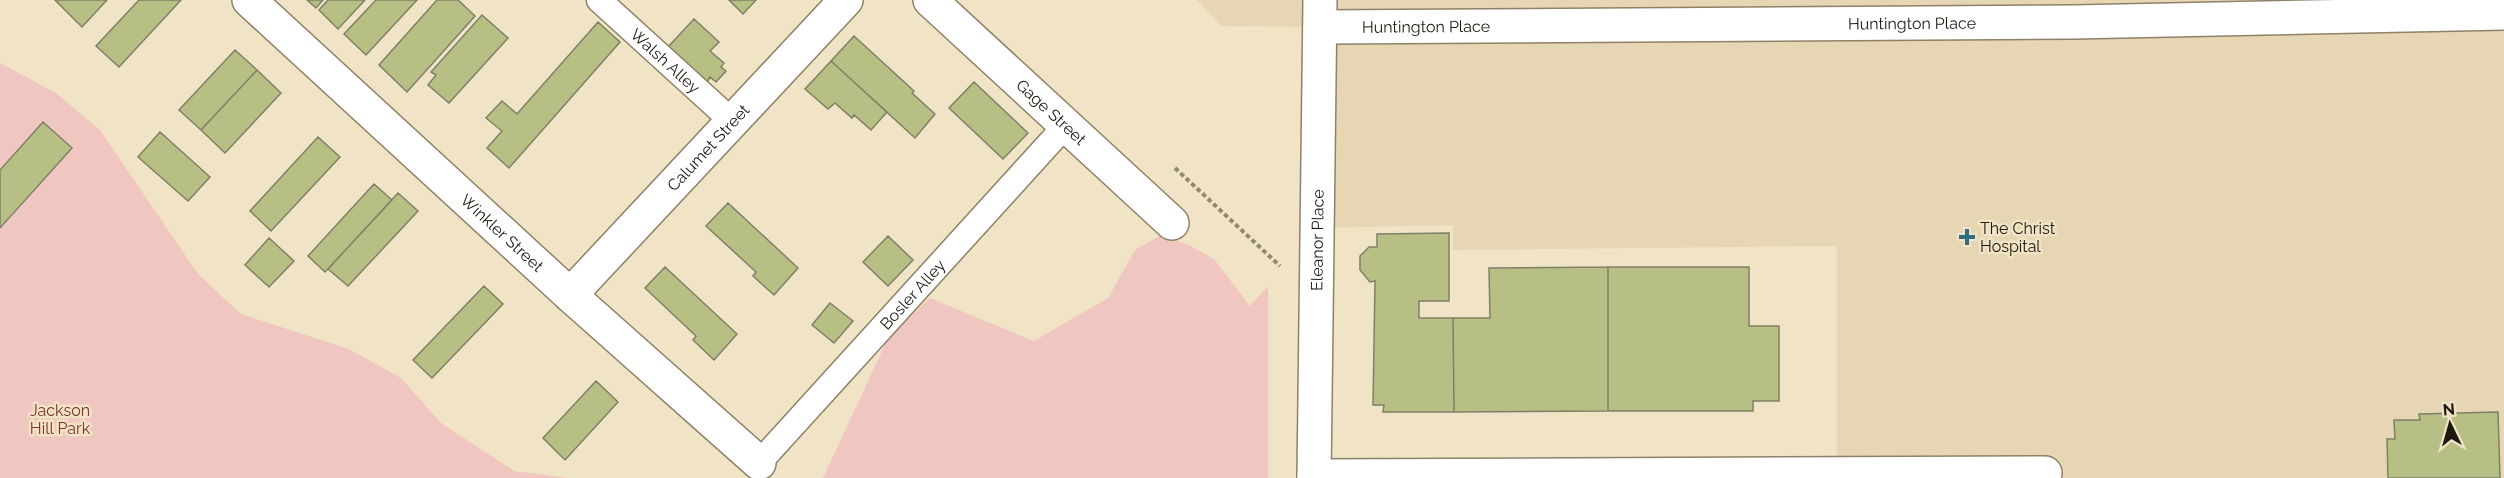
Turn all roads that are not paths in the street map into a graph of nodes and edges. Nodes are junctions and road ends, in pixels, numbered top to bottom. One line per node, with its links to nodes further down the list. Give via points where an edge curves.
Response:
1 (249, 0): 11 (street, Winkler Street)
2 (599, 0): 8 (lane, Walsh Alley)
3 (846, 0): 8 (street, Calumet Street)
4 (930, 0): 9 (street, Gage Street)
5 (2124, 11): 6 (street, Huntington Place); 7 (street, Huntington Place)
6 (1320, 13): 14 (street, Eleanor Place)
7 (2504, 13)
8 (732, 121): 11 (street, Calumet Street)
9 (1066, 124): 10 (street, Gage Street); 12 (lane, Bosler Alley)
10 (1172, 223)
11 (570, 295): 12 (street, Winkler Street)
12 (759, 463)
13 (2045, 476): 14 (street)
14 (1314, 477)

